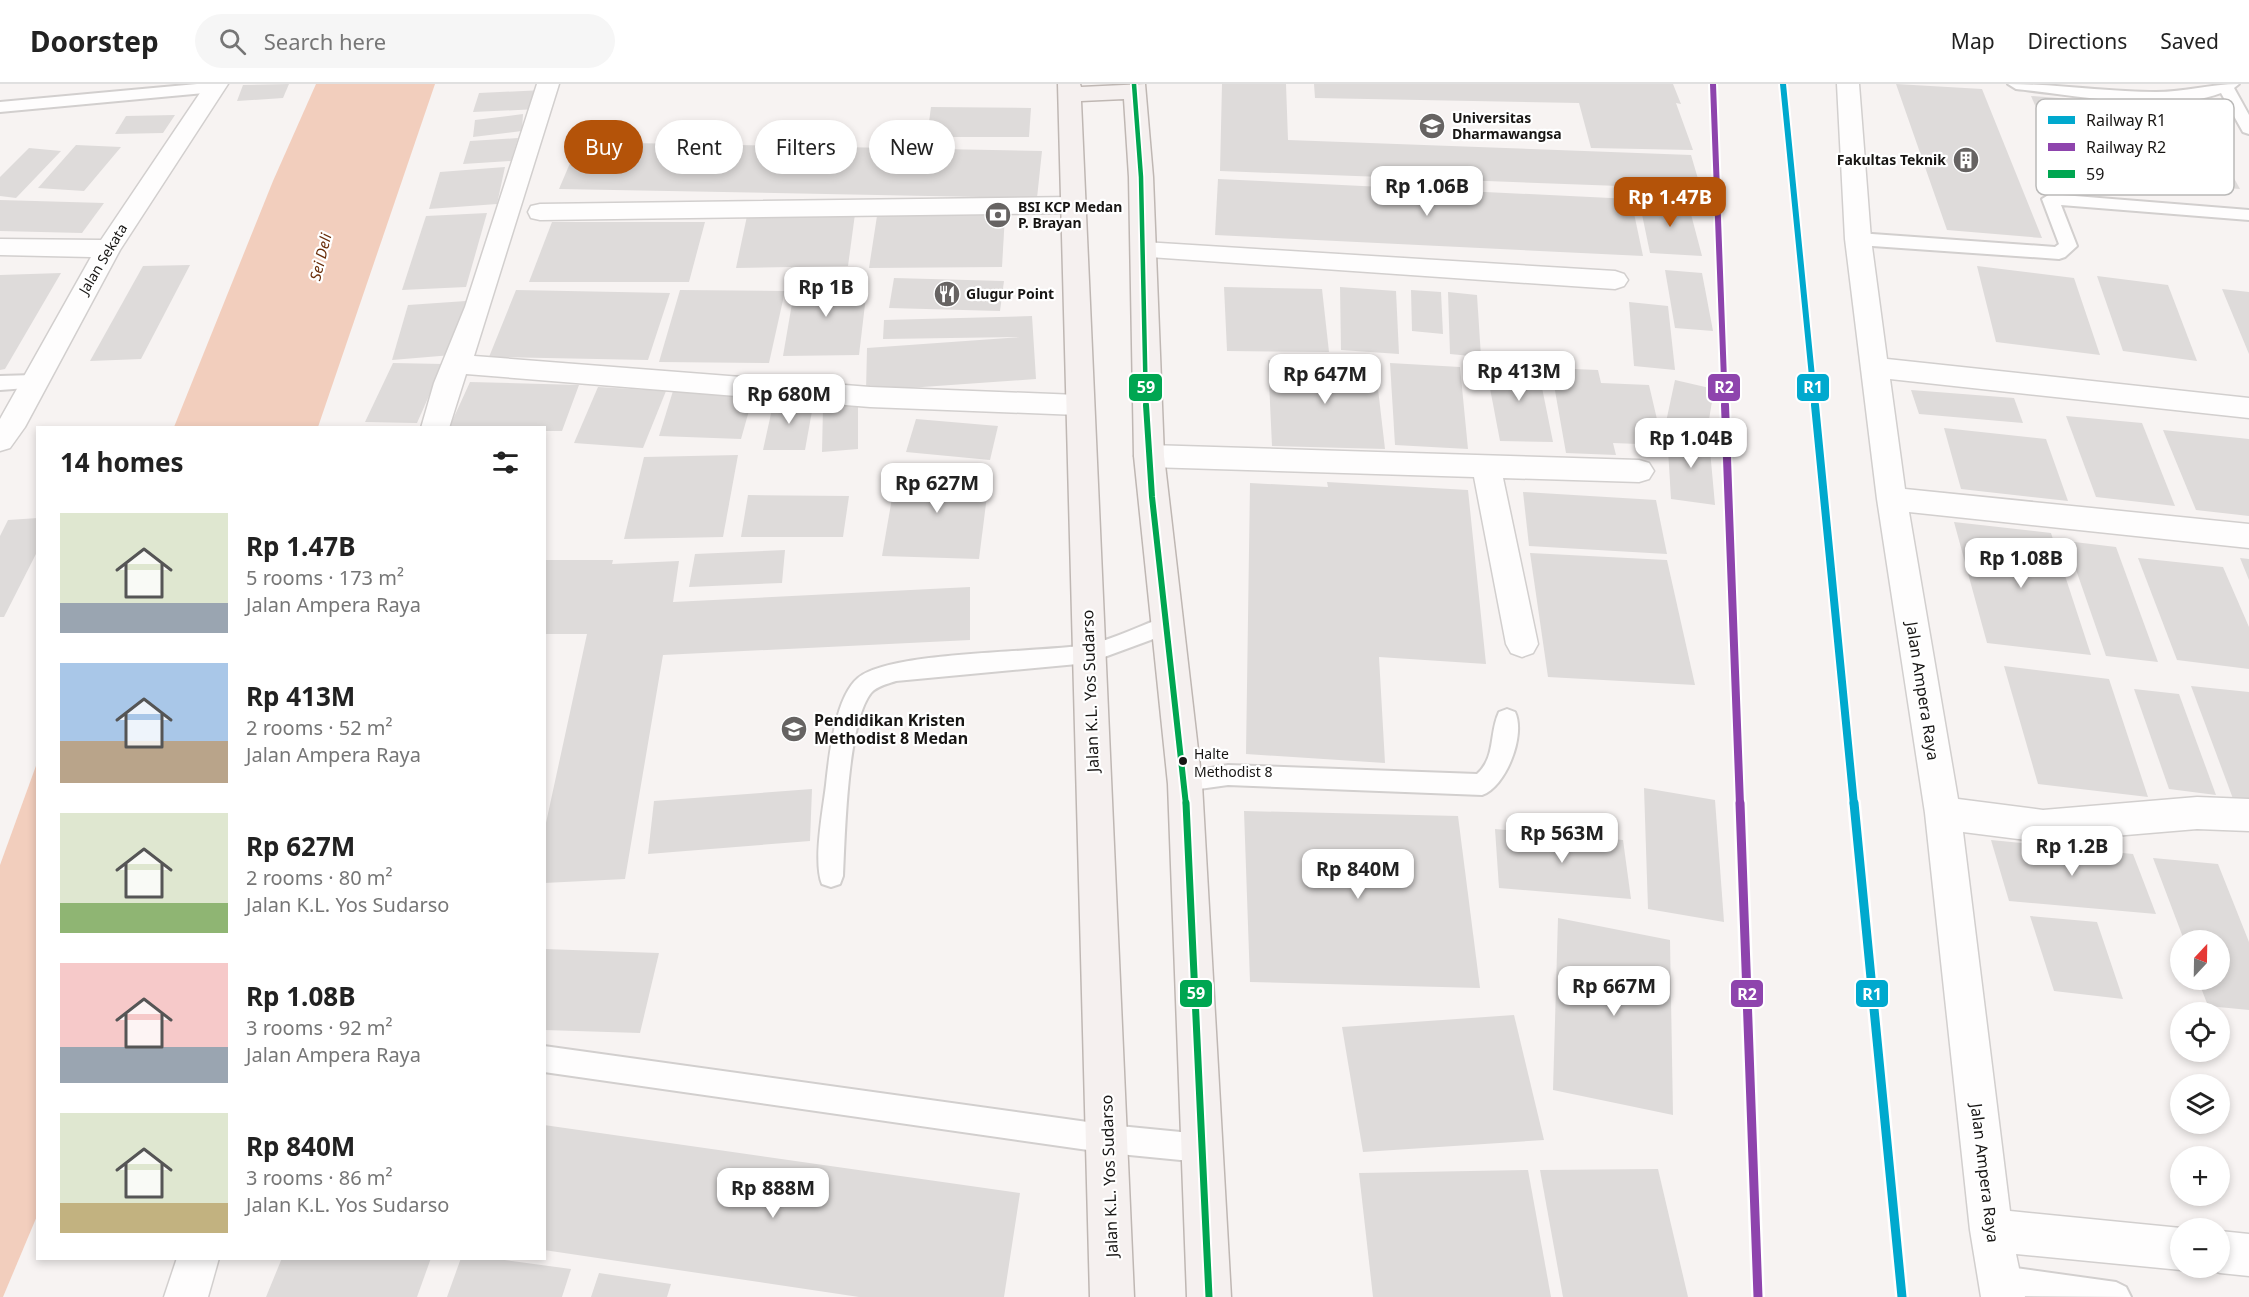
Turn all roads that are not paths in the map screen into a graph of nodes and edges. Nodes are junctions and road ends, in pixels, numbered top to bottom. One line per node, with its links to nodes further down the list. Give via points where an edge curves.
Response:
1 (548, 84): 18 (street)
2 (1848, 84): 13 (street, Jalan Ampera Raya)
3 (2016, 84): 5 (lane, via 2158,96)
4 (216, 86): 8 (lane); 15 (street, Jalan Sekata)
5 (2228, 86): 9 (lane)
6 (1134, 88): 7 (main road); 16 (main road)
7 (1070, 89): 10 (main road, Jalan K.L. Yos Sudarso)
8 (0, 107)
9 (2249, 129)
10 (1073, 205): 11 (street); 22 (main road, Jalan K.L. Yos Sudarso)
11 (540, 212)
12 (2249, 215): 13 (lane, via 2050,199 2068,246 2059,253)
13 (1858, 239): 19 (street, Jalan Ampera Raya)
14 (0, 247): 15 (street)
15 (108, 249): 20 (street, Jalan Sekata)
16 (1144, 250): 17 (street); 26 (main road)
17 (1615, 280)
18 (457, 364): 22 (street, via 870,397); 24 (street)
19 (1876, 368): 23 (street); 29 (street, Jalan Ampera Raya)
20 (34, 382): 21 (lane); 25 (street, Jalan Sekata)
21 (0, 383)
22 (1078, 405): 33 (main road, Jalan K.L. Yos Sudarso)
23 (2249, 408)
24 (436, 426)
25 (0, 440)
26 (1149, 456): 27 (street); 31 (main road)
27 (1486, 466): 28 (street); 32 (street)
28 (1639, 471)
29 (1892, 499): 30 (street); 36 (street, Jalan Ampera Raya)
30 (2249, 536)
31 (1167, 625): 33 (lane); 35 (main road)
32 (1522, 644)
33 (1088, 654): 38 (lane, via 896,672 875,678 863,688 849,717 843,751); 40 (main road, Jalan K.L. Yos Sudarso)
34 (1508, 719): 35 (lane, via 1503,754 1491,777 1482,784 1228,775)
35 (1185, 780): 41 (main road, via 1197,976)
36 (1943, 813): 37 (street, via 2042,826 2152,815); 42 (street, Jalan Ampera Raya)
37 (2249, 815)
38 (831, 876)
39 (546, 1059): 40 (lane)
40 (1109, 1139): 41 (lane); 49 (main road, Jalan K.L. Yos Sudarso)
41 (1201, 1148): 50 (main road)
42 (1991, 1230): 43 (street); 47 (street, Jalan Ampera Raya)
43 (2170, 1248)
44 (2230, 1253): 45 (street)
45 (2249, 1255)
46 (197, 1260): 48 (street)
47 (2002, 1289): 51 (lane)
48 (186, 1297)
49 (1112, 1297)
50 (1209, 1297)
51 (2116, 1297)

